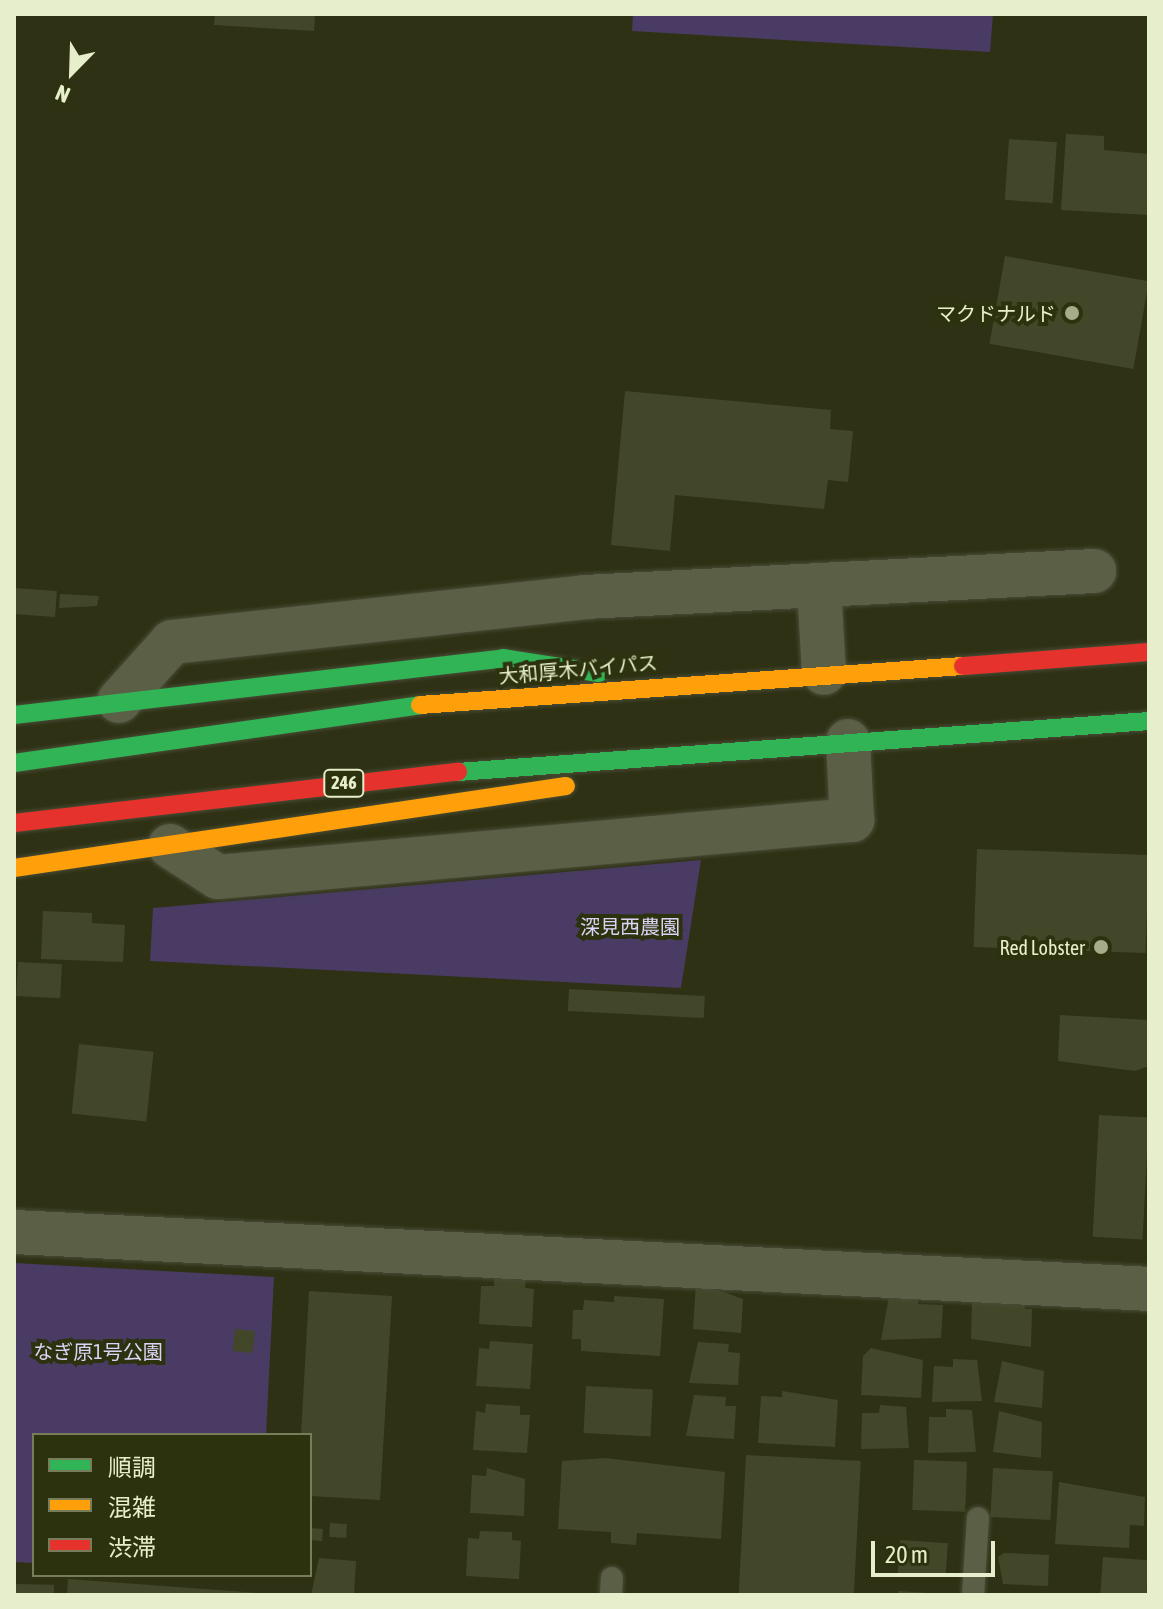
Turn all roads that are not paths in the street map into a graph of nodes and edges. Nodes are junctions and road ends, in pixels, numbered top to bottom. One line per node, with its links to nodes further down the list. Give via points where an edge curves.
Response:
1 (1094, 571): 2 (street)
2 (819, 587): 4 (street); 6 (street, via 585,597 172,642)
3 (1149, 652): 4 (highway, 大和厚木バイパス)
4 (824, 673): 5 (highway, 大和厚木バイパス)
5 (668, 684): 6 (highway, via 503,658); 11 (highway, 大和厚木バイパス, via 380,708)
6 (119, 701): 7 (highway)
7 (14, 715)
8 (1149, 721): 9 (highway, 246)
9 (848, 741): 10 (highway, 246); 13 (street, via 852,820 218,877)
10 (676, 752): 12 (highway, 246); 13 (highway, via 542,793)
11 (14, 763)
12 (14, 823)
13 (170, 846): 14 (highway)
14 (14, 868)
15 (14, 1232): 16 (street)
16 (1149, 1289)
17 (978, 1518): 18 (lane)
18 (973, 1595)

